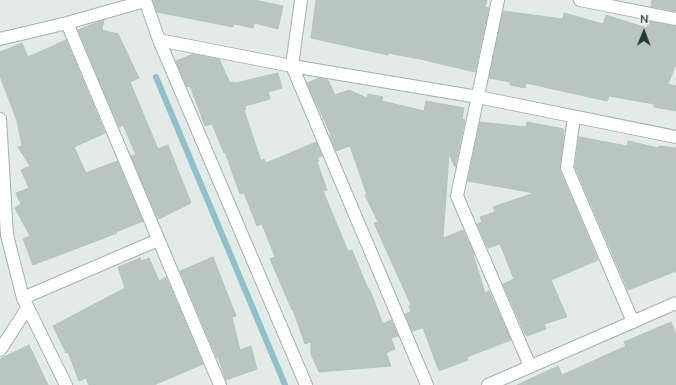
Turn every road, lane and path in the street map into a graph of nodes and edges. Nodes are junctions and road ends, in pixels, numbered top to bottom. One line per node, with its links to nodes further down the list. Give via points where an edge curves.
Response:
1 (301, 0): 9 (street)
2 (498, 0): 10 (street)
3 (580, 0): 5 (street)
4 (145, 1): 6 (street); 8 (street)
5 (676, 19)
6 (68, 23): 7 (street); 14 (street)
7 (0, 39)
8 (159, 40): 9 (street); 22 (street)
9 (292, 66): 10 (street); 23 (street)
10 (478, 98): 11 (street); 19 (street, via 457,196)
11 (574, 117): 13 (street); 17 (street, via 567,168)
12 (0, 119): 15 (street, via 7,235)
13 (676, 137)
14 (158, 240): 15 (street); 21 (street)
15 (26, 302): 18 (street); 20 (street)
16 (676, 303): 17 (street)
17 (633, 322): 19 (street)
18 (0, 350)
19 (530, 366): 24 (street)
20 (66, 385)
21 (220, 385)
22 (306, 385)
23 (426, 385)
24 (488, 385)

